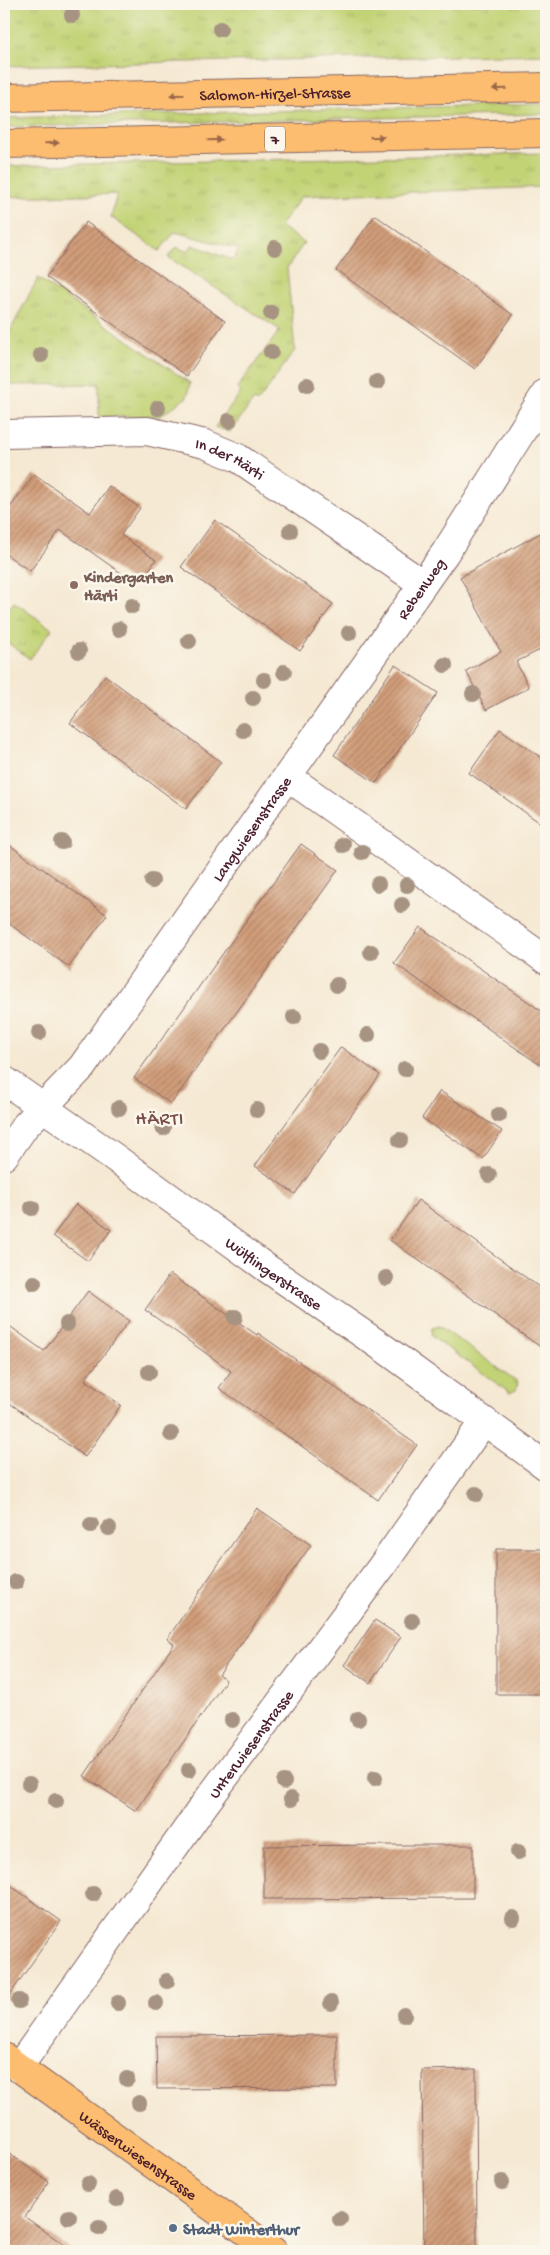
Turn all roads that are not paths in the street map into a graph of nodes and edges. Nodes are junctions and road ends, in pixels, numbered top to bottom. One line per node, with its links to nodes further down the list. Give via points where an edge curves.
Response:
1 (546, 87): 2 (main road, Salomon-Hirzel-Strasse, one-way to 2)
2 (4, 98)
3 (546, 133): 4 (main road, 7, one-way to 3)
4 (4, 144)
5 (546, 393): 7 (street, Rebenweg)
6 (4, 434): 7 (street, In der Härti, via 147,432 205,444 238,458)
7 (423, 584): 8 (street, Rebenweg)
8 (288, 777): 9 (street, Langwiesenstrasse); 11 (street, Langwiesenstrasse, via 82,1067)
9 (546, 960)
10 (4, 1080): 11 (street, Wülflingerstrasse)
11 (43, 1108): 12 (street, Langwiesenstrasse, via 25,1126); 13 (street, Wülflingerstrasse)
12 (4, 1156)
13 (484, 1421): 14 (street, Wülflingerstrasse); 15 (street, Unterwiesenstrasse, via 382,1566)
14 (546, 1466)
15 (11, 2062): 16 (main road, Wässerwiesenstrasse)
16 (273, 2251)

